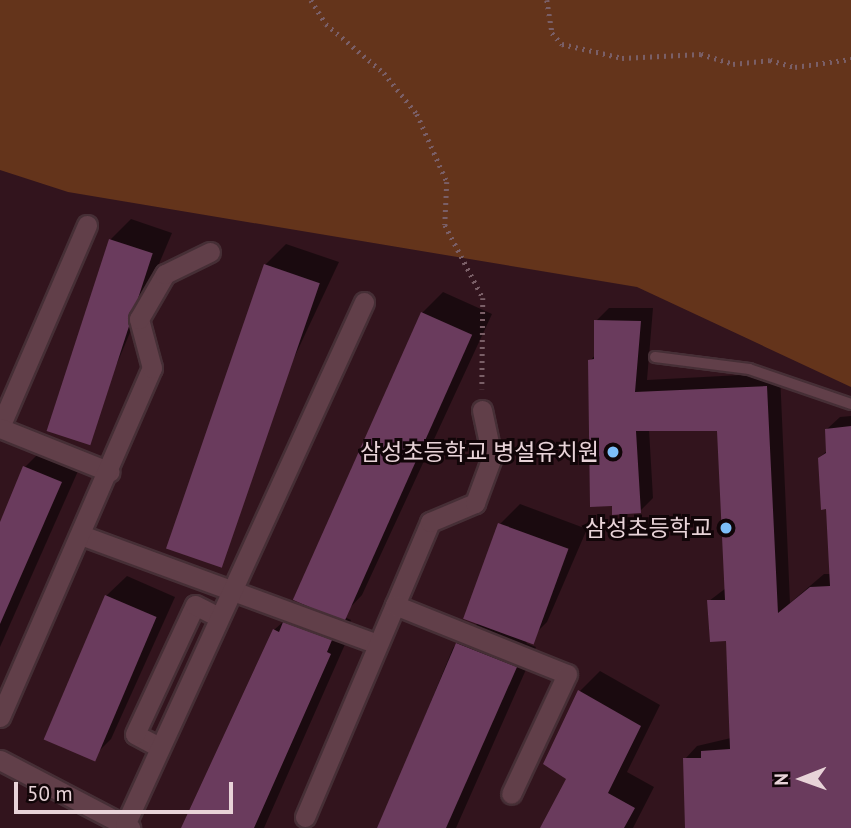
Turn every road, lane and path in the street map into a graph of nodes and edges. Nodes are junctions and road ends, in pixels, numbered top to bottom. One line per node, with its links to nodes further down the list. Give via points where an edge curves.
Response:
1 (312, 0): 9 (path, via 326,24 384,73 417,114 447,182 445,225 482,298)
2 (547, 0): 3 (path, via 552,33 562,44 611,56 701,54 733,64 770,60 795,67)
3 (851, 59)
4 (87, 225): 10 (street)
5 (210, 252): 11 (street, via 165,274 139,319 152,368)
6 (364, 302): 13 (street)
7 (655, 357): 8 (lane, via 748,369)
8 (851, 404)
9 (482, 410): 14 (street, via 492,457 475,503 430,522)
10 (0, 427): 11 (street)
11 (110, 472): 12 (street)
12 (81, 534): 13 (street); 17 (street)
13 (232, 590): 15 (street); 16 (street)
14 (396, 605): 16 (street); 20 (street, via 568,674)
15 (219, 617): 18 (street); 18 (street, via 195,605 135,734)
16 (378, 644): 21 (street)
17 (0, 717)
18 (159, 747): 22 (street)
19 (0, 760): 22 (street)
20 (511, 794)
21 (305, 817)
22 (127, 826)

